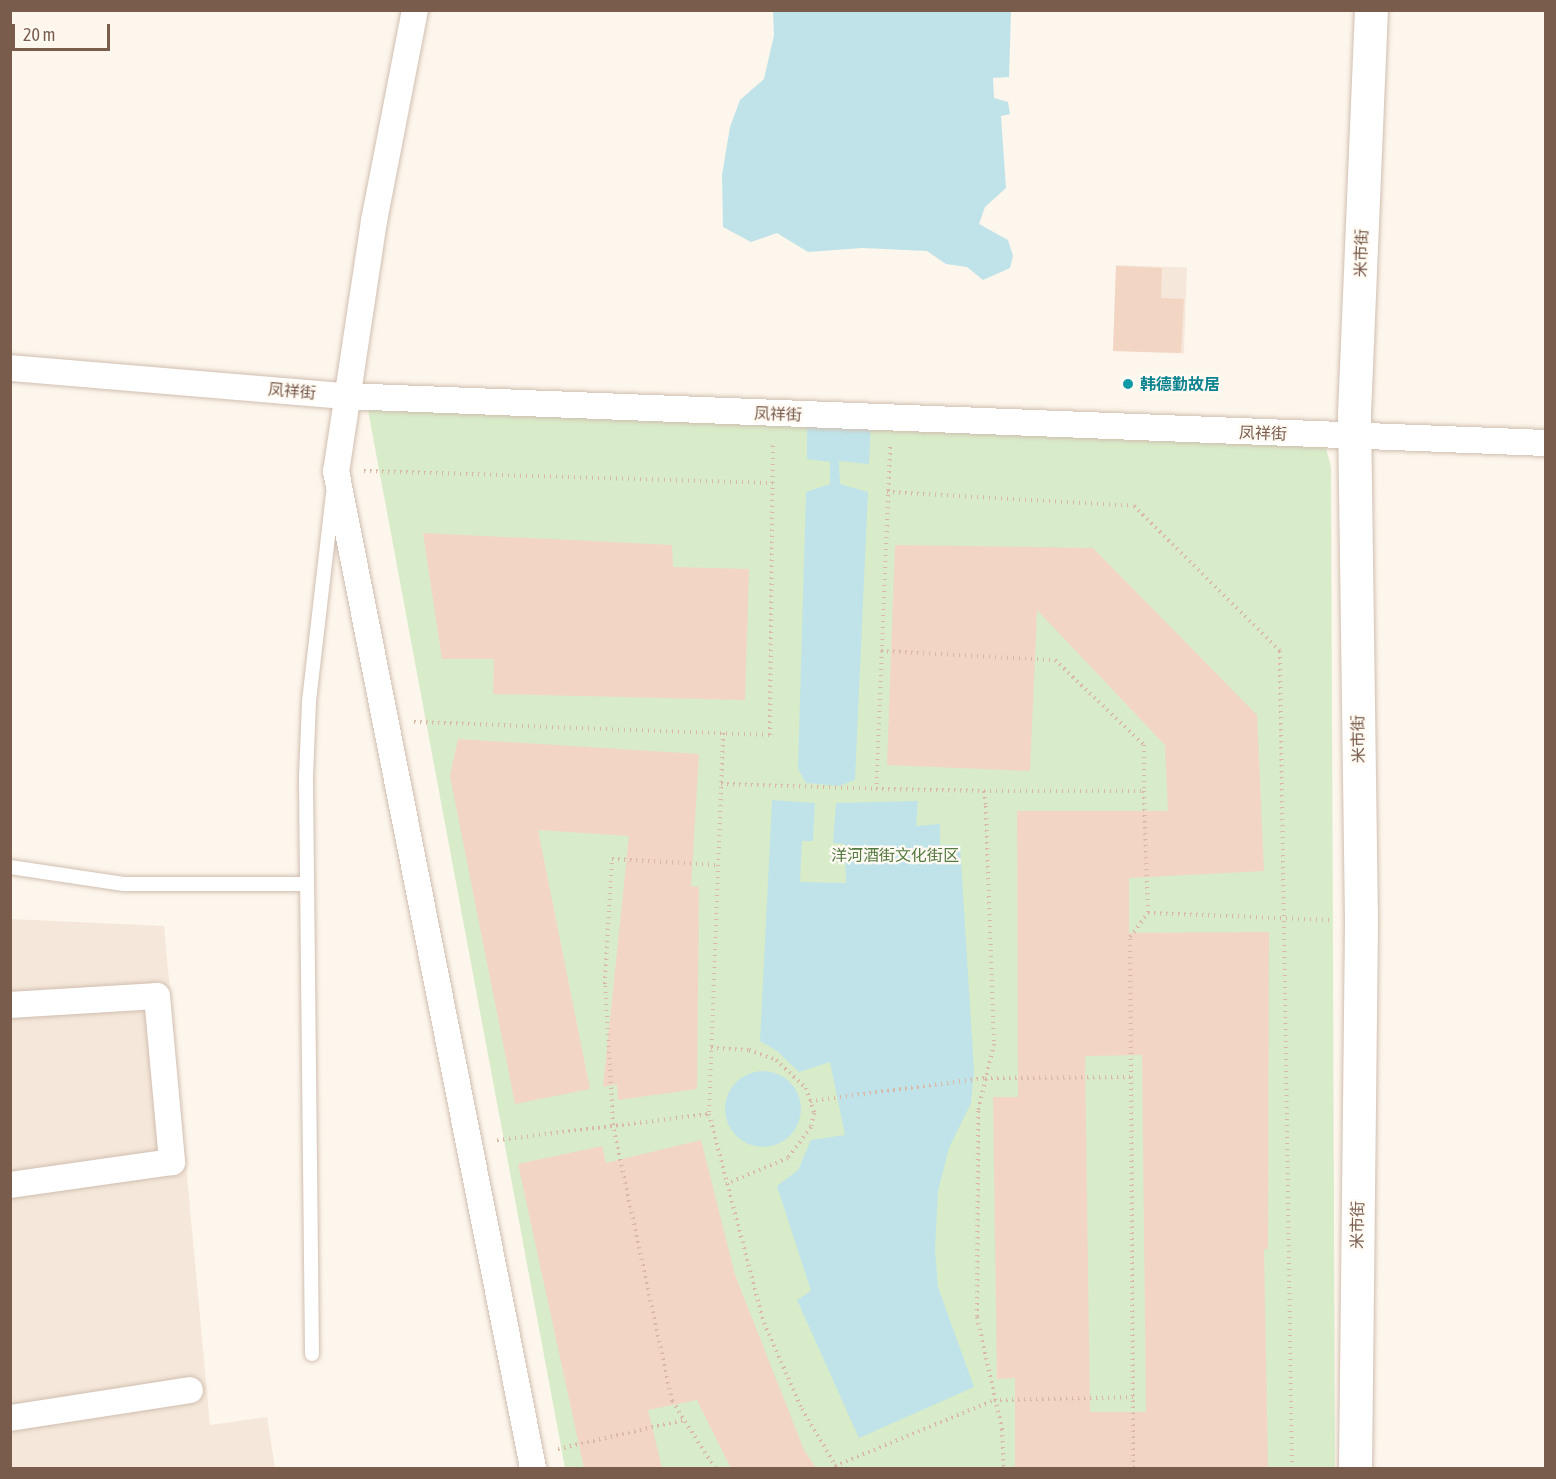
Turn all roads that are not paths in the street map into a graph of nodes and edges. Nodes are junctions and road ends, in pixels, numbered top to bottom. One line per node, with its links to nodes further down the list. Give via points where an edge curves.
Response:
1 (415, 10): 4 (street)
2 (1371, 10): 5 (street, 米市街)
3 (10, 368): 4 (street, 凤祥街)
4 (344, 396): 5 (street, 凤祥街); 8 (lane, via 309,701); 14 (street, via 336,471)
5 (1355, 437): 6 (street, 凤祥街); 15 (street, 米市街, via 1361,921)
6 (1545, 443)
7 (10, 867): 8 (lane, via 124,884)
8 (307, 884): 11 (lane)
9 (10, 1005): 10 (street, via 157,996 172,1162)
10 (10, 1185)
11 (312, 1354)
12 (190, 1390): 13 (street)
13 (10, 1418)
14 (532, 1462)
15 (1355, 1468)

